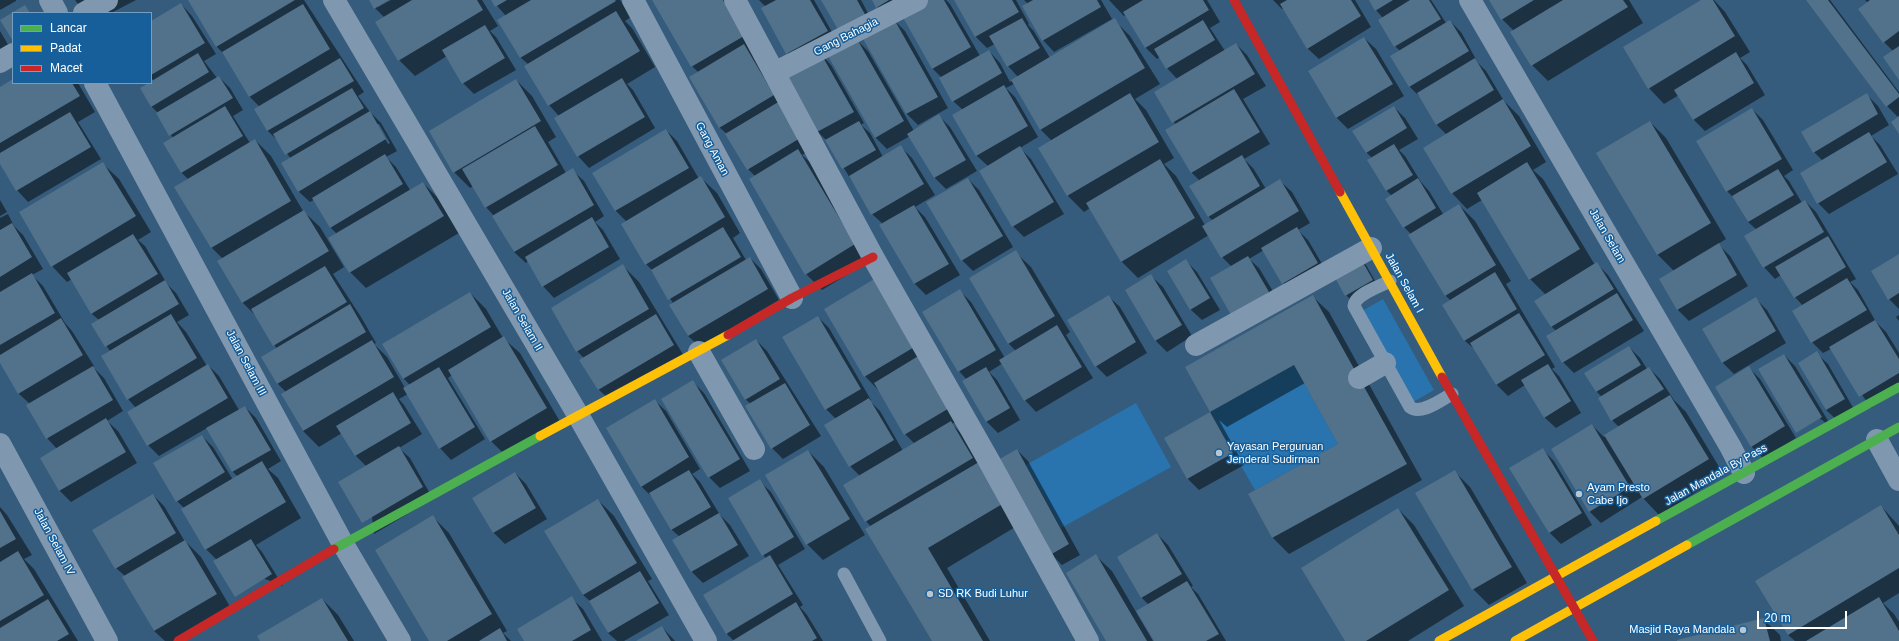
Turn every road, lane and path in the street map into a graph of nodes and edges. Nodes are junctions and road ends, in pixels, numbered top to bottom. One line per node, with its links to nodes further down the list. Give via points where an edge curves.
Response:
1 (50, 0): 9 (street)
2 (107, 0): 10 (street)
3 (334, 0): 25 (street, Jalan Selam II)
4 (633, 0): 18 (street, Gang Aman)
5 (735, 0): 13 (street)
6 (917, 0): 13 (street, Gang Bahagia)
7 (1234, 0): 15 (street, Jalan Selam I)
8 (1470, 0): 30 (street, Jalan Selam)
9 (56, 12)
10 (86, 12)
11 (12, 55): 12 (street)
12 (0, 62)
13 (774, 73): 16 (street)
14 (96, 84): 32 (street, Jalan Selam III)
15 (1371, 248): 17 (street, Jalan Selam I); 19 (street)
16 (873, 257): 18 (street); 41 (street)
17 (1390, 282): 21 (lane, via 1359,297 1354,306); 24 (street, Jalan Selam I)
18 (792, 298): 20 (street)
19 (1196, 345)
20 (699, 352): 25 (street); 29 (street)
21 (1385, 363): 22 (street); 24 (lane, via 1413,410 1420,410)
22 (1359, 378)
23 (1899, 387): 30 (street, Jalan Mandala By Pass)
24 (1452, 394): 34 (street, Jalan Selam I)
25 (578, 415): 32 (street); 39 (street, Jalan Selam II)
26 (1899, 427): 27 (street)
27 (1877, 440): 31 (street); 35 (street)
28 (0, 444): 36 (street, Jalan Selam IV)
29 (754, 449)
30 (1744, 473): 34 (street, Jalan Mandala By Pass)
31 (1899, 480)
32 (343, 544): 37 (street); 38 (street, Jalan Selam III)
33 (844, 574): 40 (lane)
34 (1557, 576): 35 (street, Jalan Selam I); 42 (street, Jalan Mandala By Pass)
35 (1575, 608): 43 (street); 44 (street, Jalan Selam I)
36 (107, 641)
37 (178, 641)
38 (400, 641)
39 (706, 641)
40 (880, 641)
41 (1088, 641)
42 (1439, 641)
43 (1516, 641)
44 (1593, 641)

